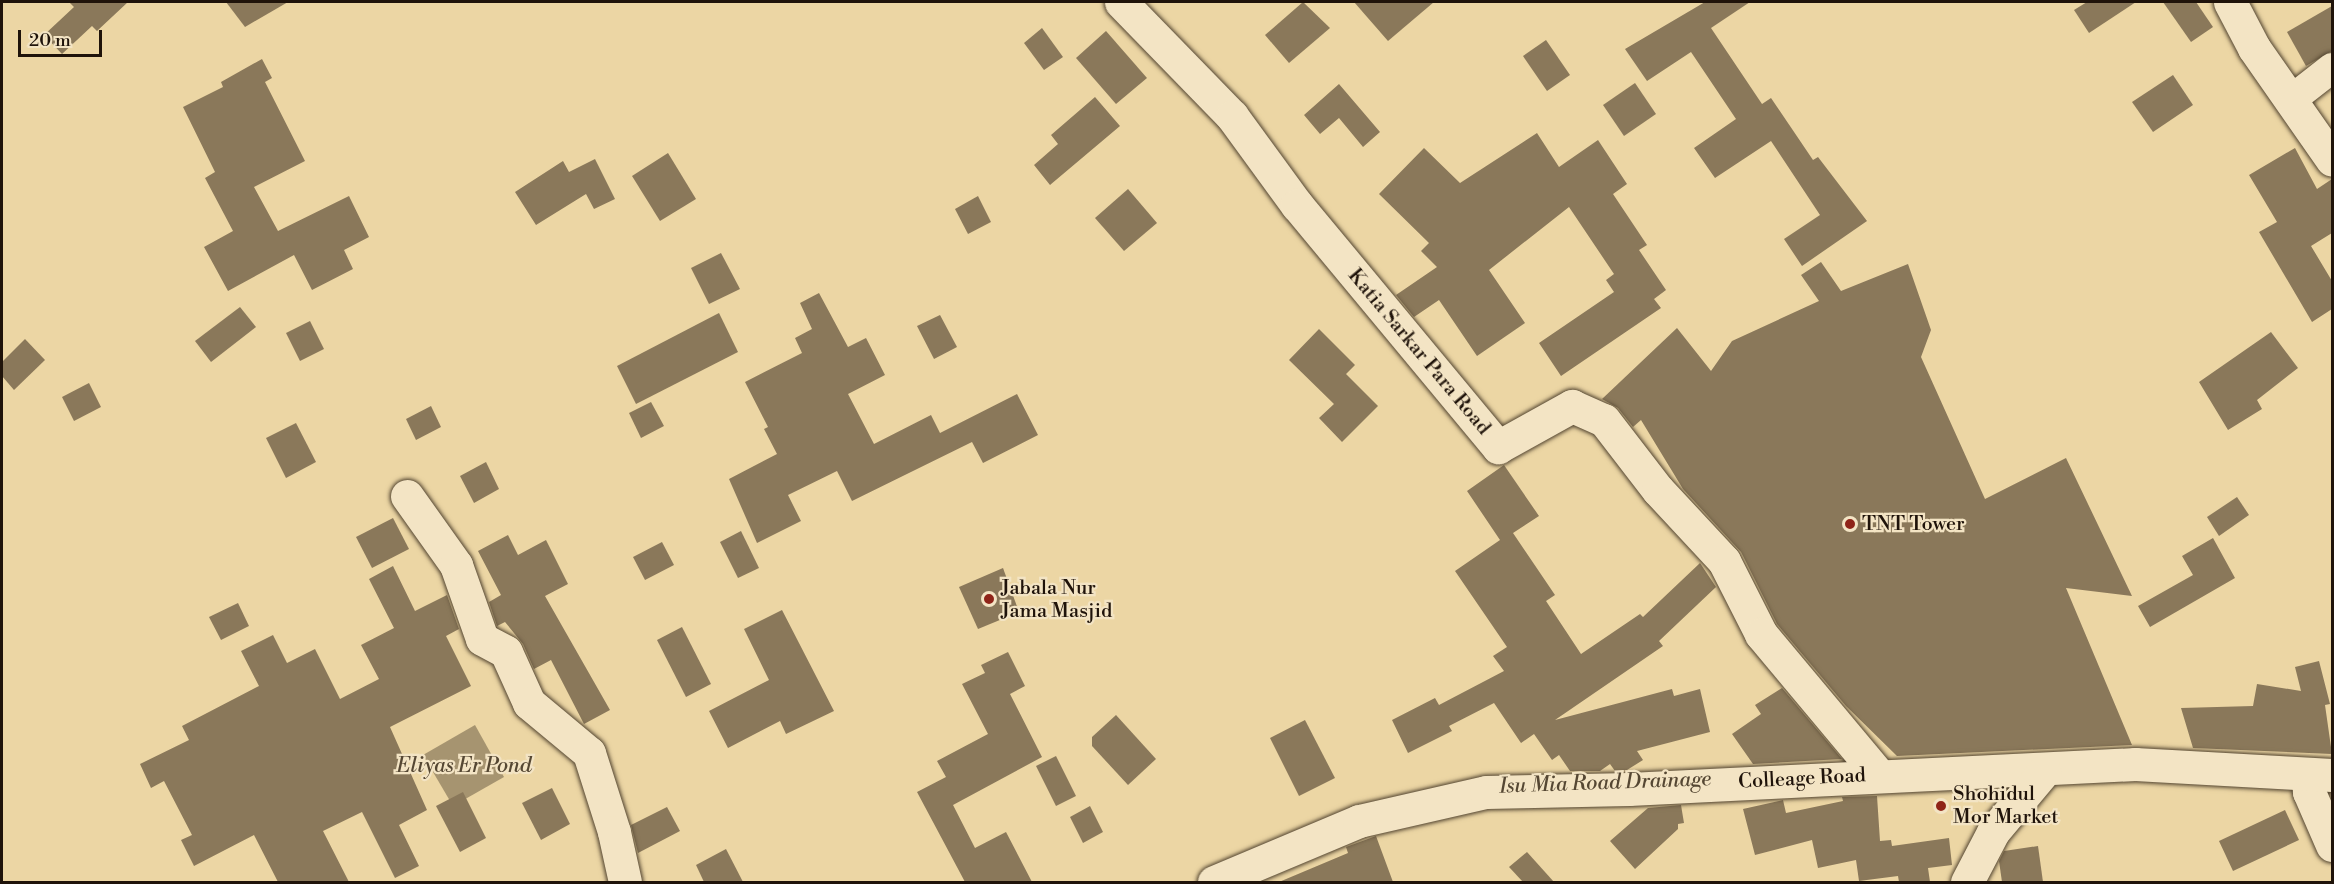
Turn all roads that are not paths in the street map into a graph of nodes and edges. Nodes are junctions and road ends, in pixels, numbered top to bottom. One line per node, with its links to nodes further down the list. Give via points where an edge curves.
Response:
1 (1121, 2): 9 (street, Katia Sarkar Para Road, via 1233,116 1297,205 1498,447 1572,406 1604,420 1658,490 1724,561 1761,634)
2 (2230, 2): 4 (street, via 2254,48)
3 (2332, 68): 4 (street)
4 (2290, 100): 5 (street)
5 (2332, 160)
6 (407, 496): 11 (street, via 456,566 482,639 506,652 529,703 589,753)
7 (2044, 771): 8 (street, Colleage Road, via 2135,764); 9 (street, Colleage Road); 13 (street, via 1993,832)
8 (2320, 774): 10 (street, via 2310,792)
9 (1880, 775): 12 (street, Colleage Road, via 1629,789 1486,792 1359,821)
10 (2332, 845)
11 (625, 882)
12 (1214, 882)
13 (1967, 882)

